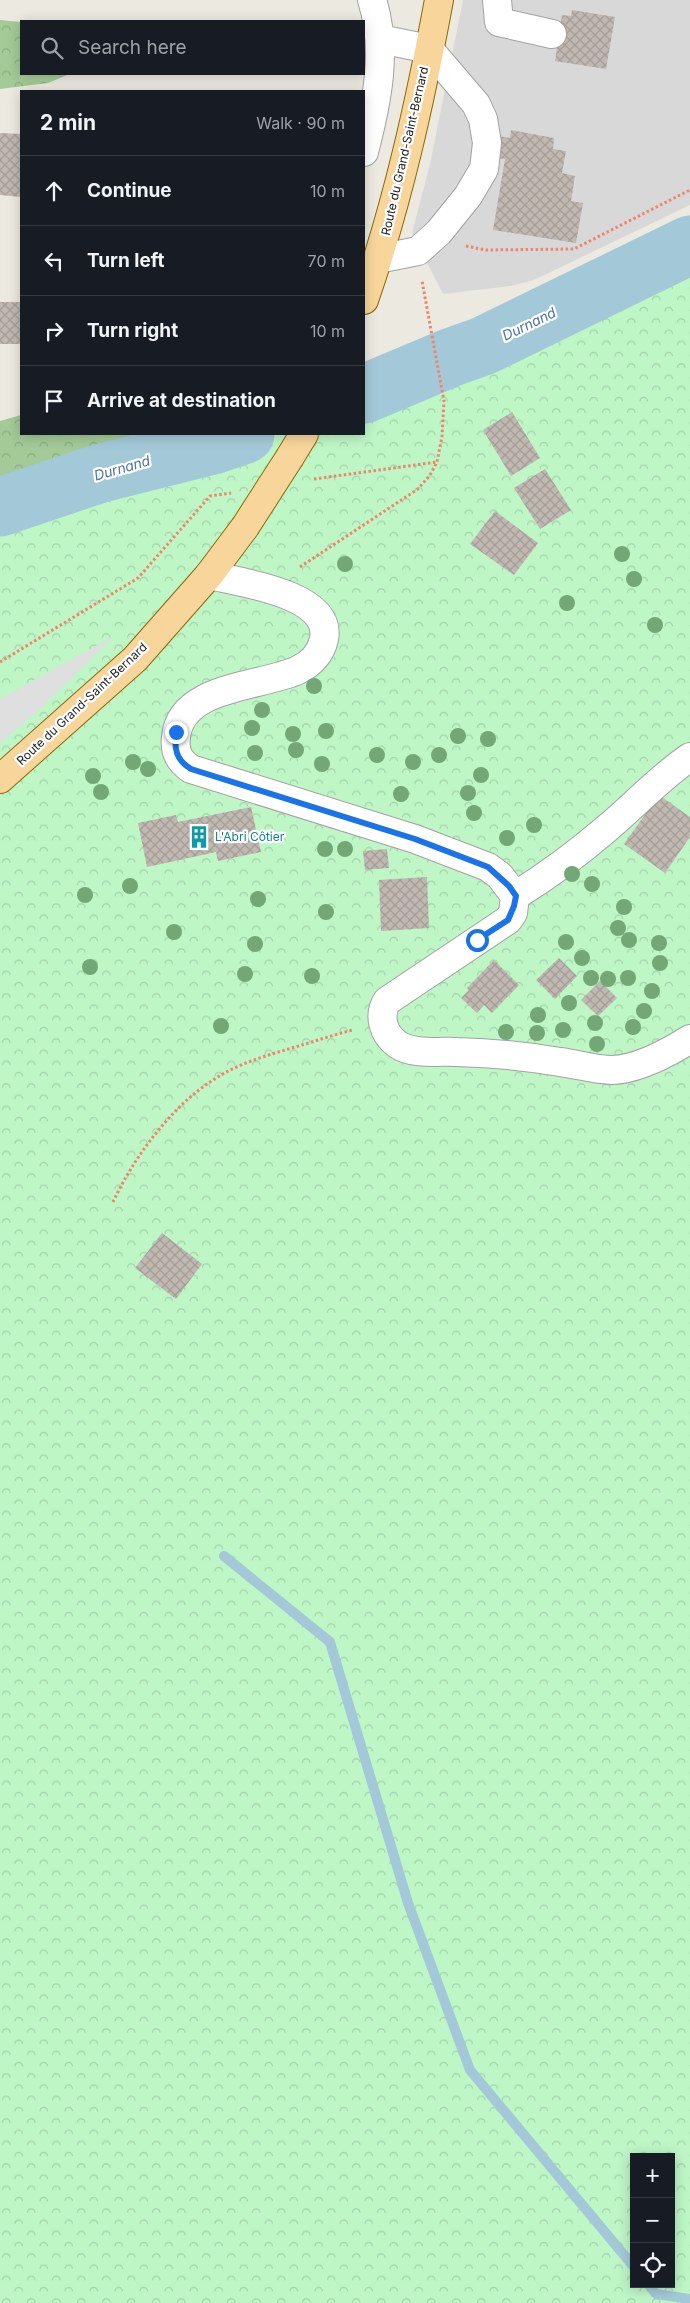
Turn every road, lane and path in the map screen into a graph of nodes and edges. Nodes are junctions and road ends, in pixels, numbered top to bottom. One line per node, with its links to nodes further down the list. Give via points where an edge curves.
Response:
1 (372, 0): 5 (street)
2 (438, 0): 6 (main road, Route du Grand-Saint-Bernard)
3 (497, 0): 4 (street, via 499,22)
4 (552, 34)
5 (380, 39): 6 (street); 7 (street, via 378,88)
6 (429, 49): 9 (street, via 476,104 483,119 487,143 484,169 468,196); 11 (main road, Route du Grand-Saint-Bernard, via 409,147)
7 (365, 147)
8 (690, 190): 9 (path, via 574,249 475,249)
9 (439, 232): 10 (street)
10 (418, 251): 11 (street); 15 (path, via 444,401 437,462 418,490)
11 (378, 259): 12 (main road, Route du Grand-Saint-Bernard)
12 (365, 297)
13 (303, 435): 14 (main road, Route du Grand-Saint-Bernard, bridge, via 245,527)
14 (209, 575): 15 (street); 17 (main road, Route du Grand-Saint-Bernard, via 135,659)
15 (267, 588): 18 (street, via 298,600 312,610 325,632 320,650 298,670 243,685 197,704 180,723 175,742 178,758 191,769 415,839 488,867 505,881)
16 (690, 757): 18 (street, via 673,768 605,830)
17 (0, 780)
18 (516, 896): 19 (street, via 513,913 508,920 387,1000 381,1016)
19 (383, 1024): 20 (street, via 398,1045 418,1051 518,1056 612,1070 670,1052); 21 (path, via 252,1060 214,1079 188,1098 156,1135 126,1174)
20 (690, 1039)
21 (113, 1202)

